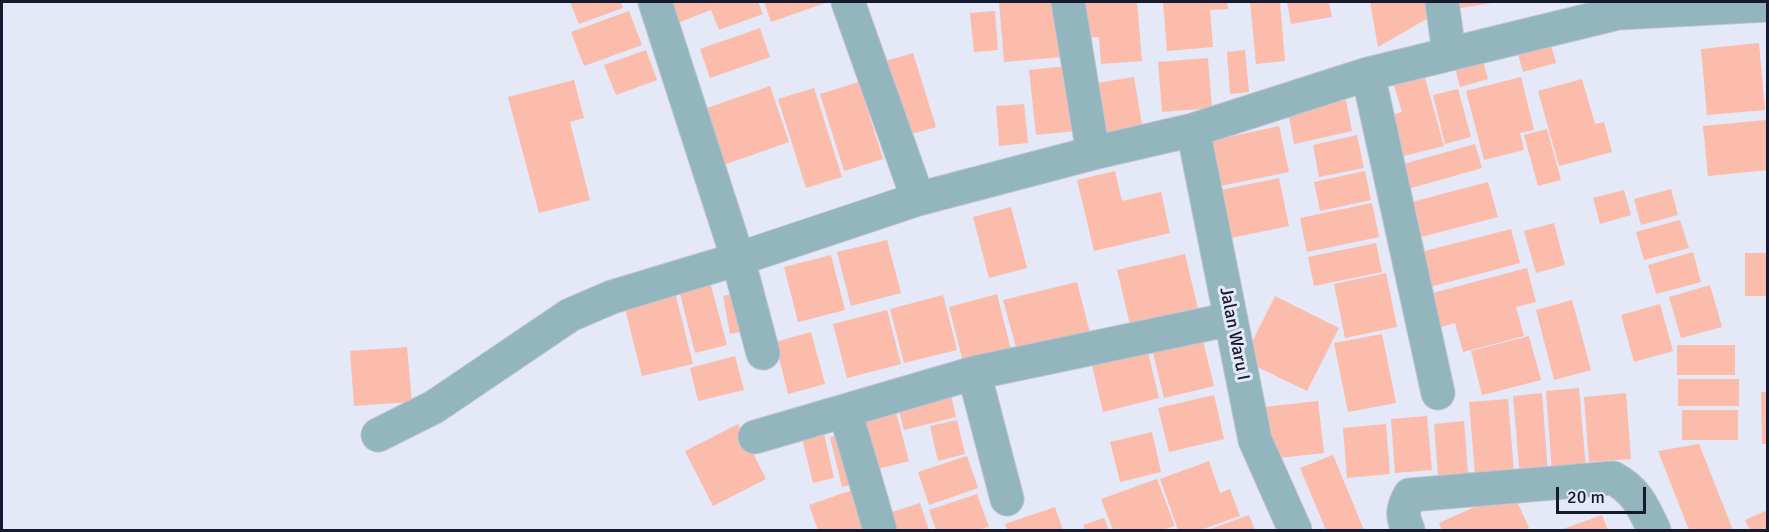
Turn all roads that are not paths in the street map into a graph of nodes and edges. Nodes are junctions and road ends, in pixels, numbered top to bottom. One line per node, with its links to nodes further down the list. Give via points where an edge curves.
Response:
1 (655, 2): 11 (street)
2 (848, 2): 10 (street)
3 (1068, 2): 9 (street)
4 (1442, 2): 6 (street)
5 (1767, 5): 6 (street, via 1618,13)
6 (1449, 53): 7 (street)
7 (1368, 74): 8 (street); 15 (street)
8 (1193, 130): 9 (street); 12 (street, Jalan Waru I)
9 (1093, 153): 10 (street)
10 (918, 199): 11 (street)
11 (738, 259): 13 (street); 17 (street, via 612,297 570,315 434,407)
12 (1231, 319): 14 (street); 21 (street, Jalan Waru I, via 1255,440)
13 (763, 353)
14 (974, 373): 16 (street); 19 (street)
15 (1438, 393)
16 (845, 411): 18 (street); 20 (street)
17 (378, 435)
18 (755, 437)
19 (1007, 499)
20 (880, 531)
21 (1295, 531)
22 (1408, 531): 23 (street, via 1403,507 1410,495 1613,477 1640,499)
23 (1654, 531)

